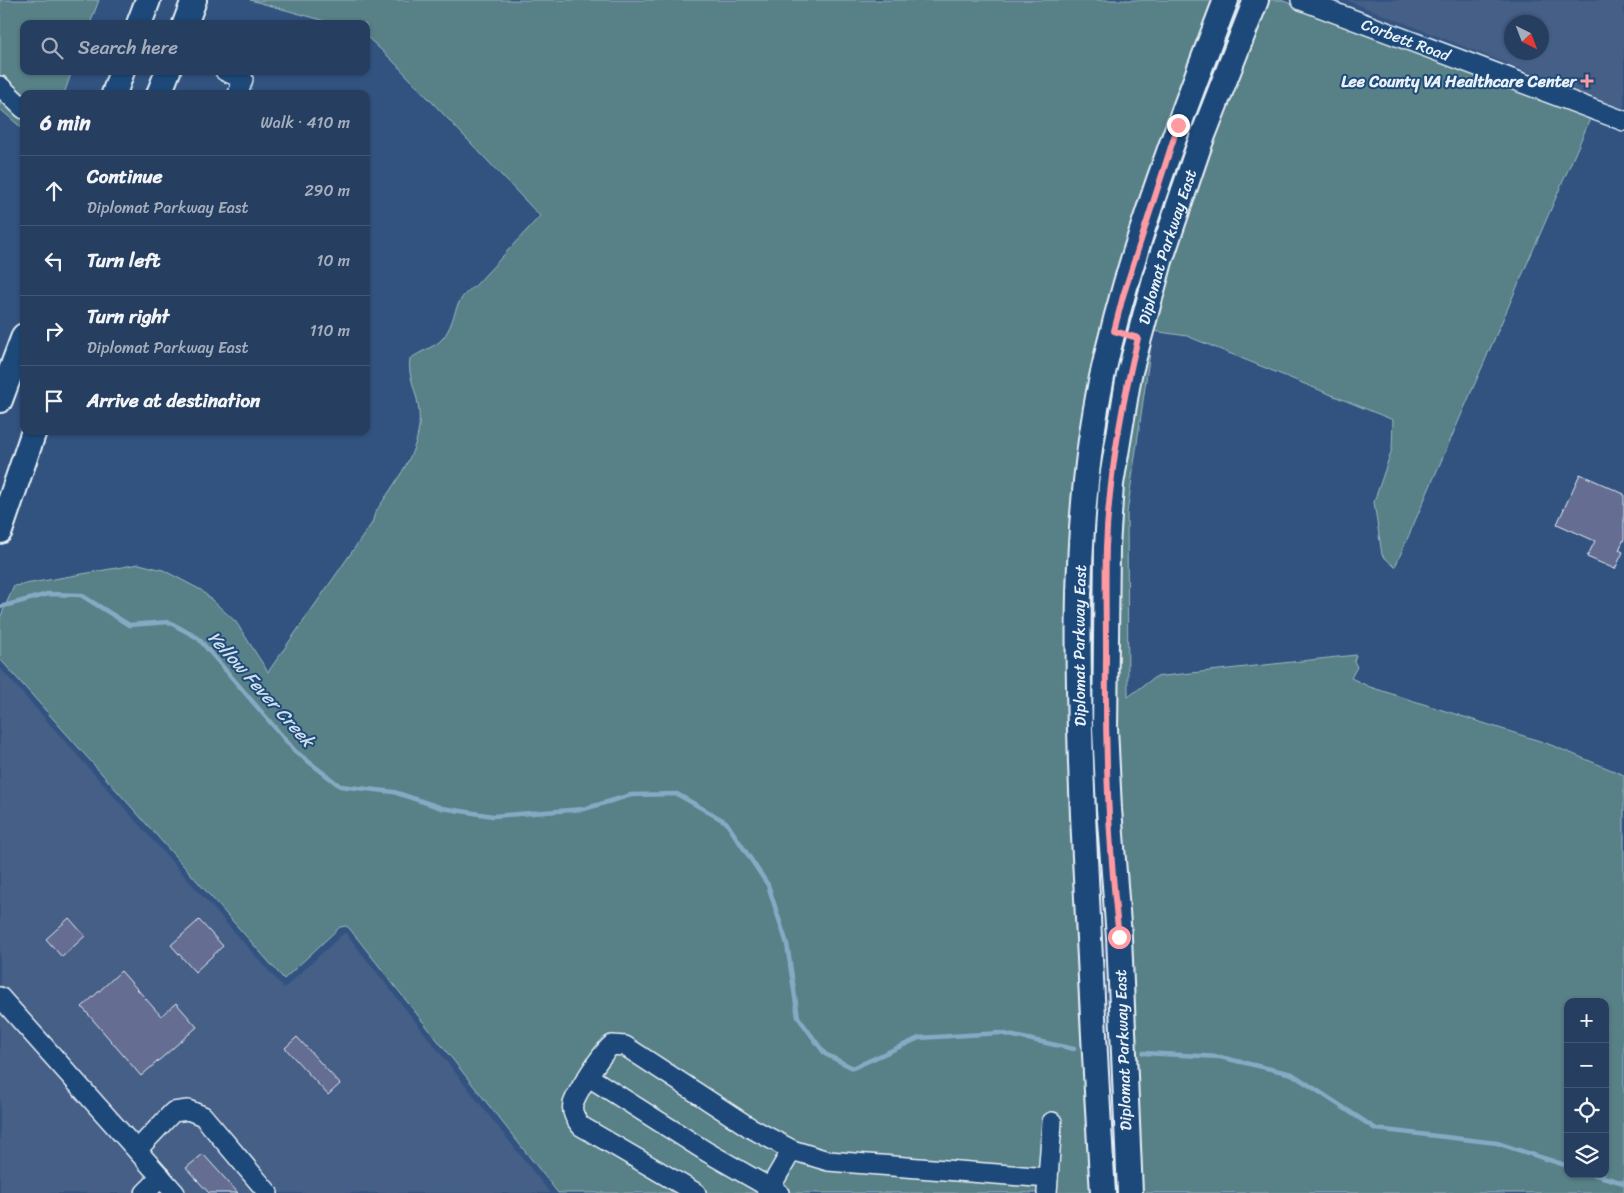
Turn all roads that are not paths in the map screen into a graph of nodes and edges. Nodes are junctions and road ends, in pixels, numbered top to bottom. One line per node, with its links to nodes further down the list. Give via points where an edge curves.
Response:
1 (148, 0): 6 (main road)
2 (194, 0): 7 (main road)
3 (1226, 0): 17 (main road, Diplomat Parkway East, via 1178,125)
4 (1256, 0): 18 (main road, Diplomat Parkway East, via 1200,143 1160,260)
5 (1301, 0): 16 (street, Corbett Road)
6 (140, 20)
7 (186, 20)
8 (121, 75): 12 (main road)
9 (166, 75): 13 (main road)
10 (234, 75): 14 (street, via 243,79)
11 (0, 86): 15 (street)
12 (115, 90)
13 (161, 90)
14 (239, 90)
15 (20, 105)
16 (1624, 121)
17 (1114, 331): 18 (main road); 24 (main road, Diplomat Parkway East, via 1102,377 1088,463 1080,579)
18 (1138, 338): 23 (main road, Diplomat Parkway East, via 1122,408 1106,547)
19 (20, 347): 20 (main road)
20 (0, 400)
21 (33, 435): 22 (main road)
22 (0, 531)
23 (1106, 714): 24 (main road); 38 (main road, Diplomat Parkway East, via 1108,809 1119,937)
24 (1080, 715): 37 (main road, Diplomat Parkway East)
25 (0, 997): 28 (street)
26 (589, 1077): 29 (street, via 603,1051 612,1045 625,1046 749,1127); 32 (street); 36 (street, via 573,1104 574,1117 581,1126)
27 (1052, 1122): 31 (street)
28 (137, 1150): 30 (street); 35 (street, via 173,1112 188,1110 203,1116)
29 (792, 1150): 31 (street, via 828,1162); 32 (street)
30 (161, 1177): 33 (street); 34 (street)
31 (1048, 1186)
32 (772, 1192)
33 (145, 1193)
34 (175, 1193)
35 (268, 1193)
36 (696, 1193)
37 (1103, 1193)
38 (1130, 1193)

